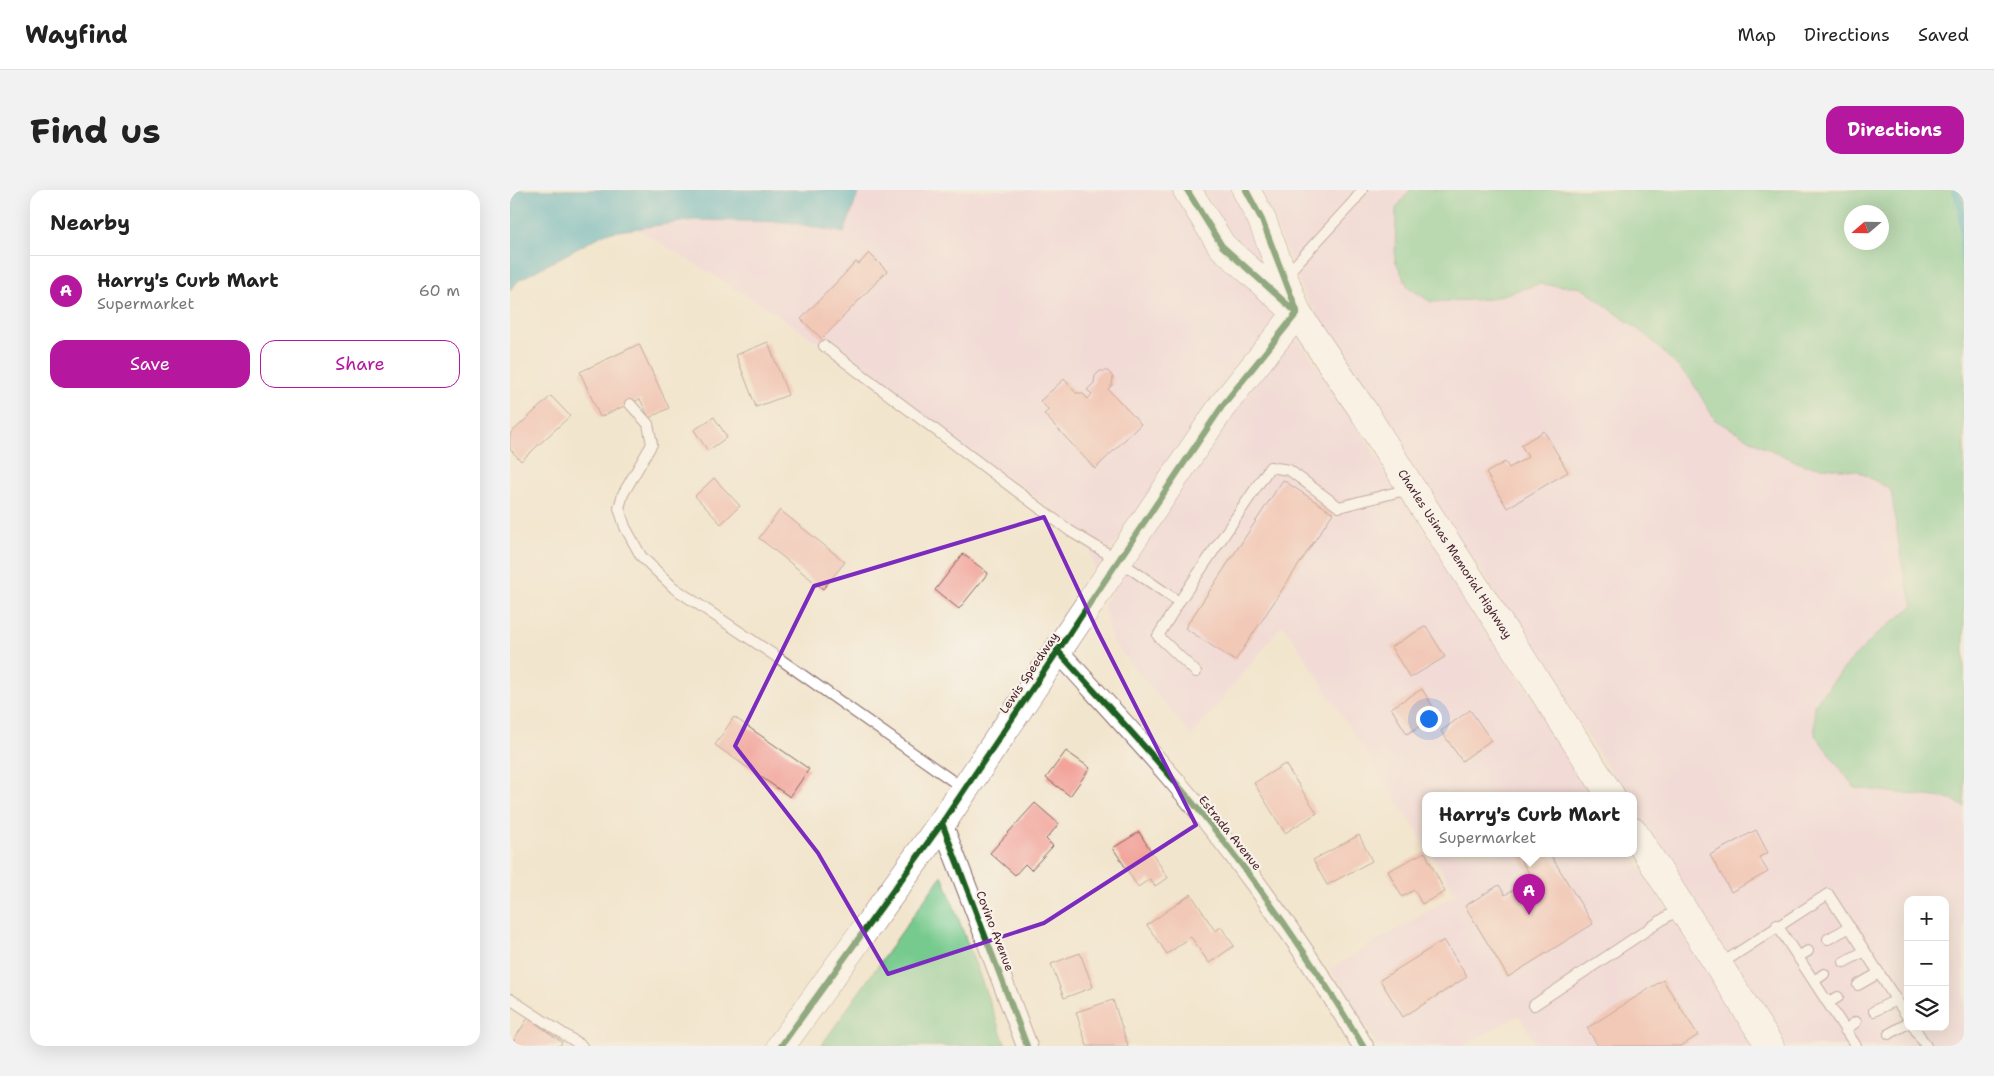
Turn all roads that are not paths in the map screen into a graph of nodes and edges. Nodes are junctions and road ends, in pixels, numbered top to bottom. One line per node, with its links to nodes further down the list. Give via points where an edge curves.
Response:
1 (1187, 190): 5 (main road, Charles Usinas Memorial Highway, via 1222,246)
2 (1246, 190): 4 (main road, Charles Usinas Memorial Highway, via 1262,220)
3 (1362, 190): 4 (lane)
4 (1284, 277): 5 (main road, Charles Usinas Memorial Highway)
5 (1298, 313): 8 (main road, Charles Usinas Memorial Highway); 9 (main road, Lewis Speedway, via 1223,405)
6 (824, 346): 9 (lane, via 1062,525)
7 (630, 404): 13 (lane, via 648,424 652,444 623,494 619,508 641,556 674,588)
8 (1411, 489): 10 (lane, via 1339,507 1290,470 1270,467); 14 (main road, Charles Usinas Memorial Highway)
9 (1118, 560): 10 (lane); 11 (main road, Lewis Speedway)
10 (1179, 602): 12 (lane, via 1158,636)
11 (1057, 650): 13 (main road, Lewis Speedway); 45 (street, Estrada Avenue, via 1150,752 1238,859)
12 (1196, 672)
13 (964, 790): 15 (main road, Lewis Speedway)
14 (1608, 792)
15 (942, 824): 43 (main road, Lewis Speedway); 44 (street, Covino Avenue)
16 (1637, 837): 17 (main road)
17 (1681, 908): 25 (main road); 34 (lane)
18 (1777, 925): 19 (lane, via 1828,894); 23 (lane); 25 (lane)
19 (1850, 927): 20 (lane); 22 (lane)
20 (1828, 939)
21 (1808, 951): 23 (lane)
22 (1865, 951): 24 (lane); 26 (lane)
23 (1798, 958): 28 (lane)
24 (1844, 962)
25 (1718, 966): 46 (main road)
26 (1879, 973): 29 (lane); 32 (lane)
27 (1824, 974): 28 (lane)
28 (1814, 982): 33 (lane)
29 (1858, 985)
30 (1838, 997): 33 (lane)
31 (510, 999): 42 (lane)
32 (1896, 1000): 35 (lane); 36 (lane)
33 (1828, 1003): 39 (lane)
34 (1534, 1005)
35 (1874, 1011)
36 (1904, 1012)
37 (1856, 1022): 39 (lane)
38 (1904, 1025): 41 (lane)
39 (1845, 1030): 47 (lane)
40 (1916, 1031): 48 (lane)
41 (1889, 1034)
42 (582, 1046)
43 (781, 1046)
44 (1027, 1046)
45 (1363, 1046)
46 (1770, 1046)
47 (1856, 1046)
48 (1925, 1046)

